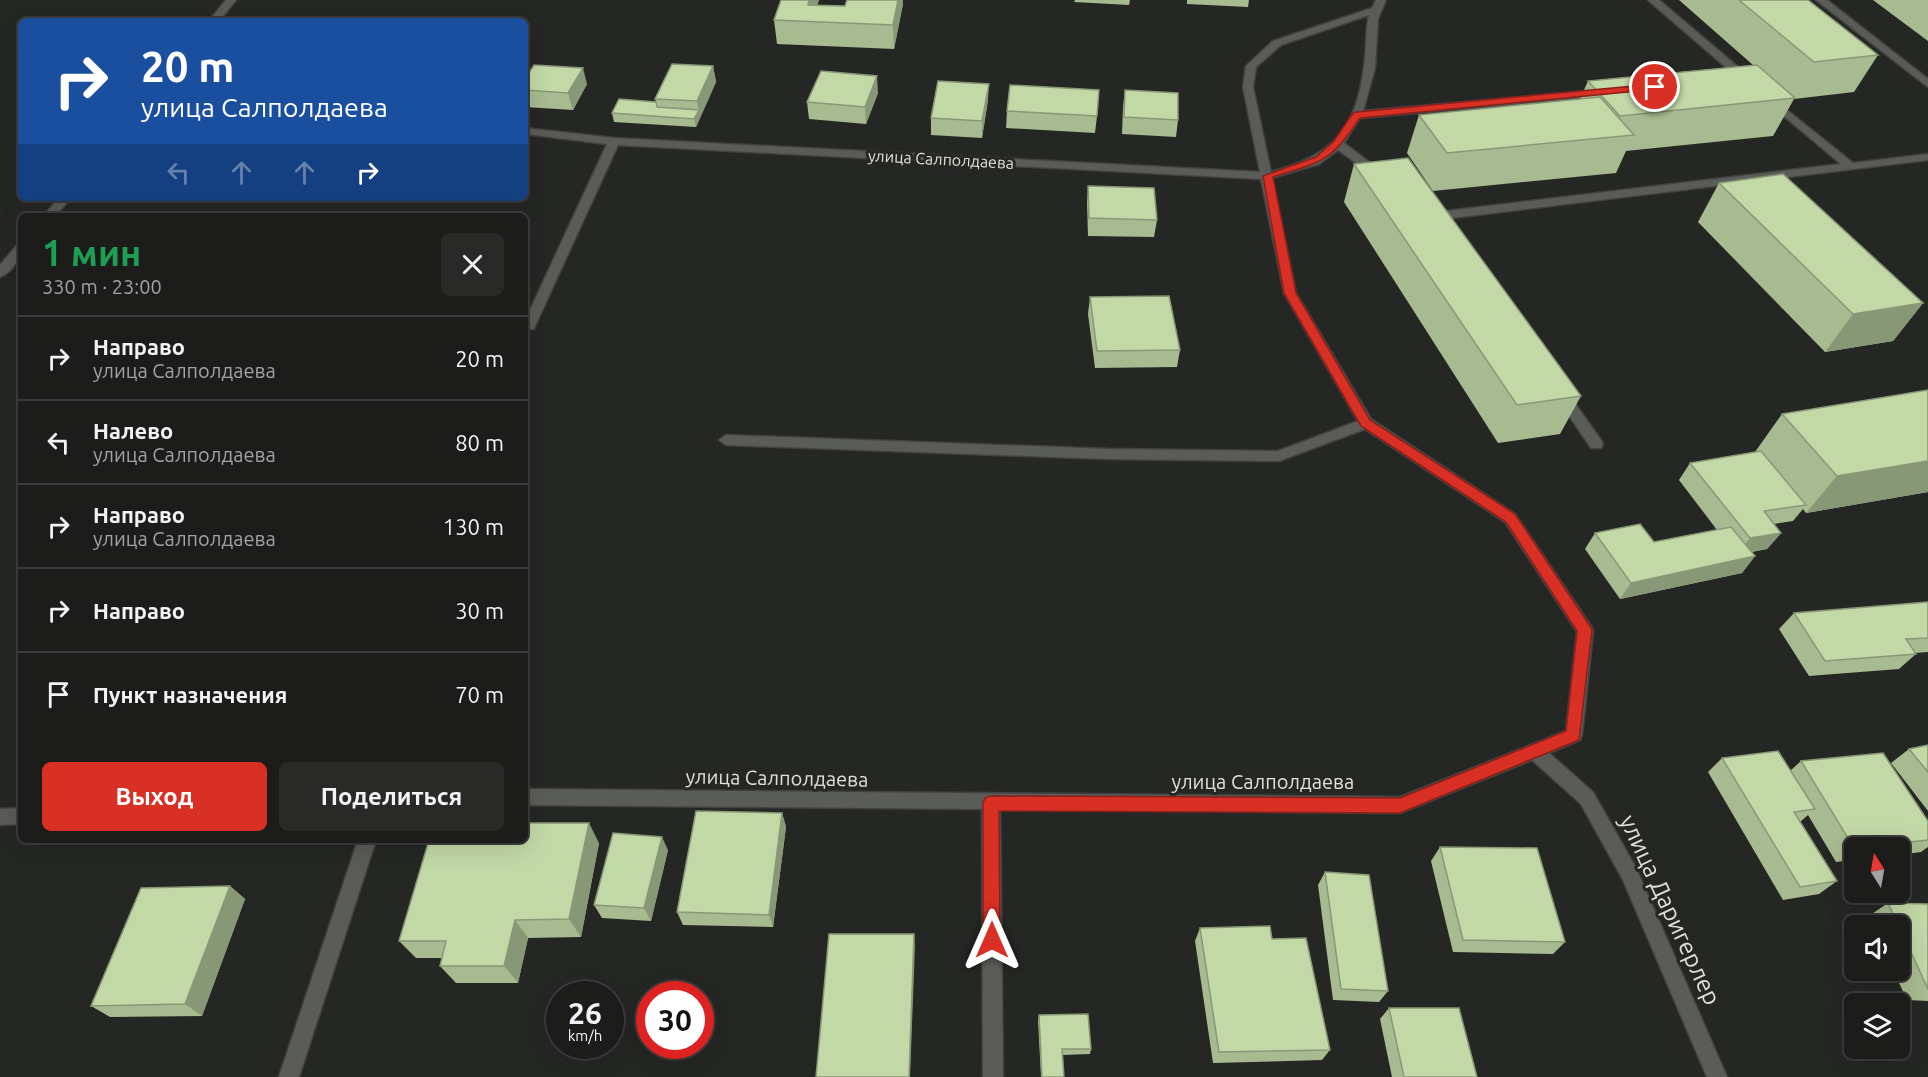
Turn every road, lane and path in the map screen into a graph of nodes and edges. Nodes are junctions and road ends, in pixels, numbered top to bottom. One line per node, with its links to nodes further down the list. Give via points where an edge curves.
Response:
1 (231, 0): 6 (street)
2 (1381, 0): 5 (street)
3 (1653, 0): 7 (street)
4 (1821, 0): 8 (street)
5 (1374, 10): 11 (street, улица Салполдаева, via 1370,71); 17 (street, via 1277,43 1251,66 1248,87)
6 (216, 18)
7 (1742, 80)
8 (1928, 84)
9 (1615, 91): 11 (street)
10 (1761, 92): 16 (street)
11 (1357, 115): 14 (street, улица Салполдаева)
12 (528, 131): 13 (street, улица Салполдаева)
13 (614, 141): 17 (street, улица Салполдаева); 24 (street)
14 (1338, 144): 17 (street, улица Салполдаева, via 1320,159); 18 (street)
15 (1928, 157): 16 (street)
16 (1852, 167): 20 (street, via 1439,221)
17 (1268, 176): 26 (street, улица Салполдаева, via 1290,293)
18 (1391, 183)
19 (62, 201): 21 (street)
20 (1418, 203)
21 (52, 213)
22 (18, 252): 23 (street)
23 (0, 273)
24 (529, 326)
25 (1556, 387): 28 (street)
26 (1366, 423): 27 (street, via 1279,456); 29 (street, улица Салполдаева, via 1510,518 1584,630 1574,735)
27 (726, 440)
28 (1596, 444)
29 (1535, 751): 31 (street, улица Салполдаева, via 1400,805); 37 (street, улица Даригерлер, via 1587,798 1630,874)
30 (528, 797): 31 (street, улица Салполдаева)
31 (991, 803): 36 (street)
32 (18, 816): 33 (street)
33 (0, 817)
34 (367, 843): 35 (street)
35 (289, 1077)
36 (993, 1077)
37 (1717, 1077)

